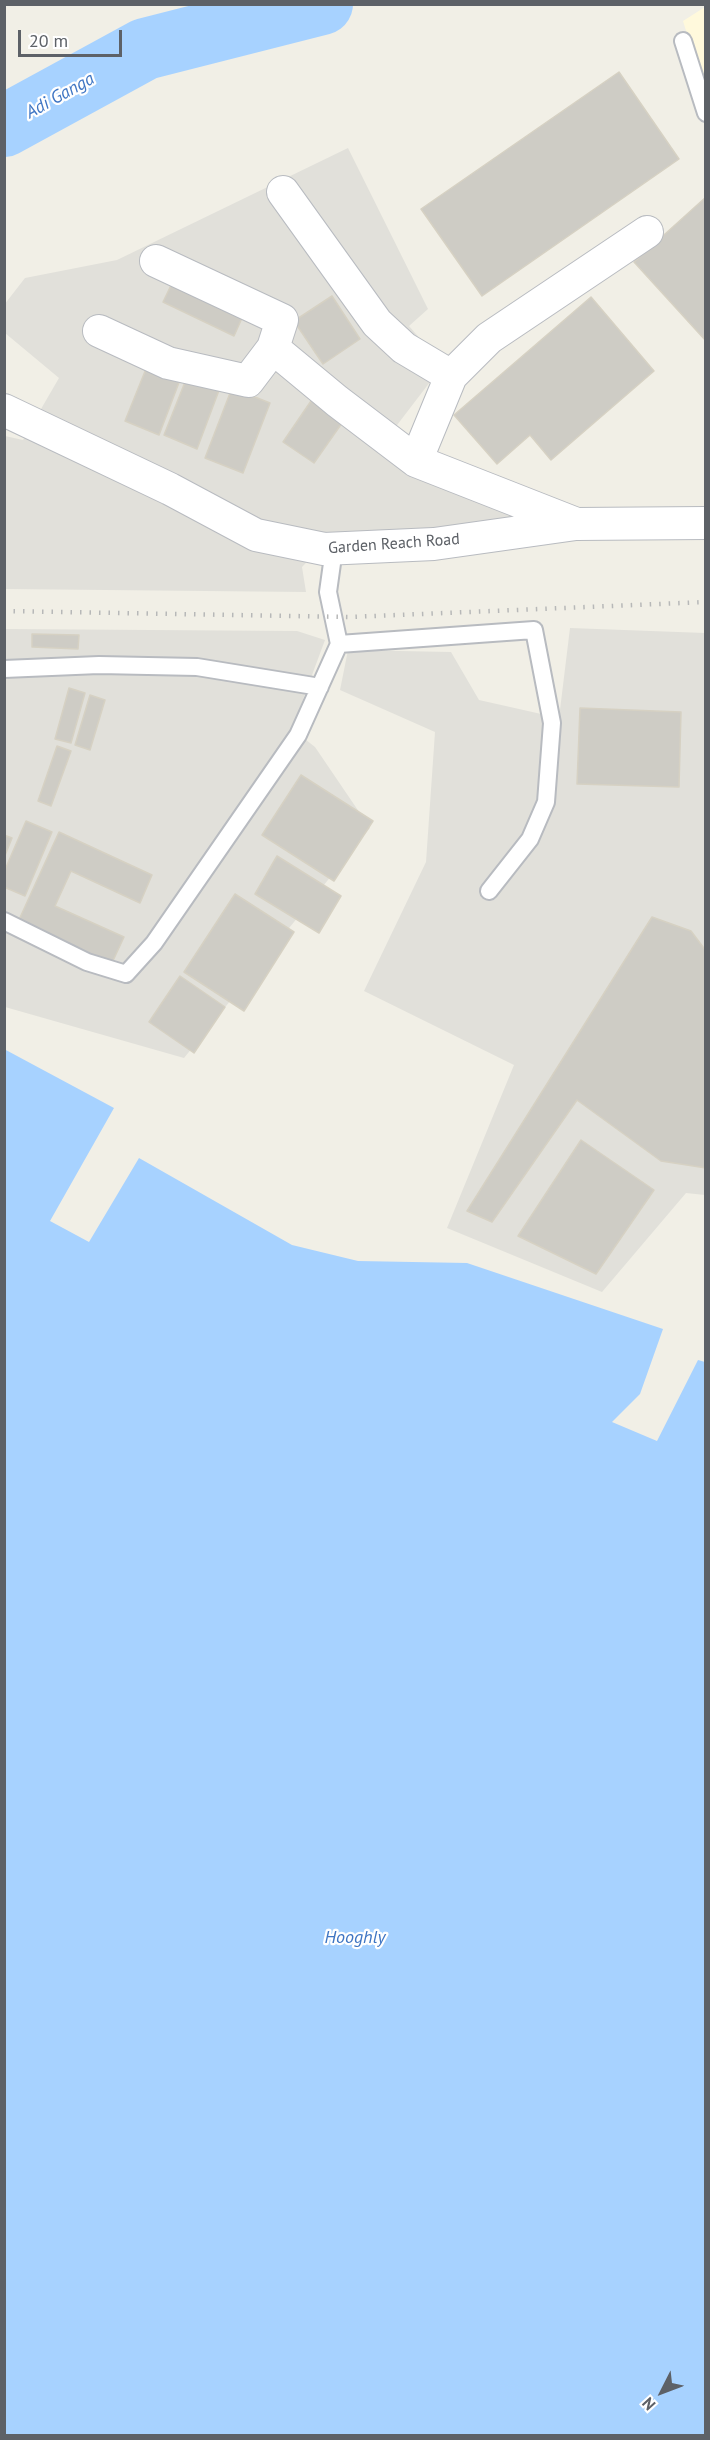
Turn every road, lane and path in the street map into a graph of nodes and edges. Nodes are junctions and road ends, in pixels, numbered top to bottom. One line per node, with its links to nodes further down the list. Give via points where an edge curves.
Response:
1 (683, 40): 2 (lane)
2 (705, 113)
3 (283, 192): 8 (street, via 377,323 404,348)
4 (647, 232): 8 (street, via 489,339)
5 (156, 261): 7 (street, via 282,320)
6 (99, 330): 7 (street, via 168,363 248,381)
7 (273, 348): 10 (street)
8 (451, 376): 10 (street)
9 (4, 410): 13 (street, Garden Reach Road, via 256,535)
10 (416, 460): 12 (street)
11 (705, 523): 12 (street, Garden Reach Road)
12 (576, 524): 13 (street, Garden Reach Road, via 434,544)
13 (334, 549): 14 (lane, via 328,592)
14 (339, 644): 16 (lane); 17 (lane, via 534,630 552,723 546,802 530,839)
15 (4, 669): 16 (lane, via 99,665 197,667)
16 (320, 687): 18 (lane, via 298,735 154,943 126,974 87,962)
17 (489, 891)
18 (4, 921)

